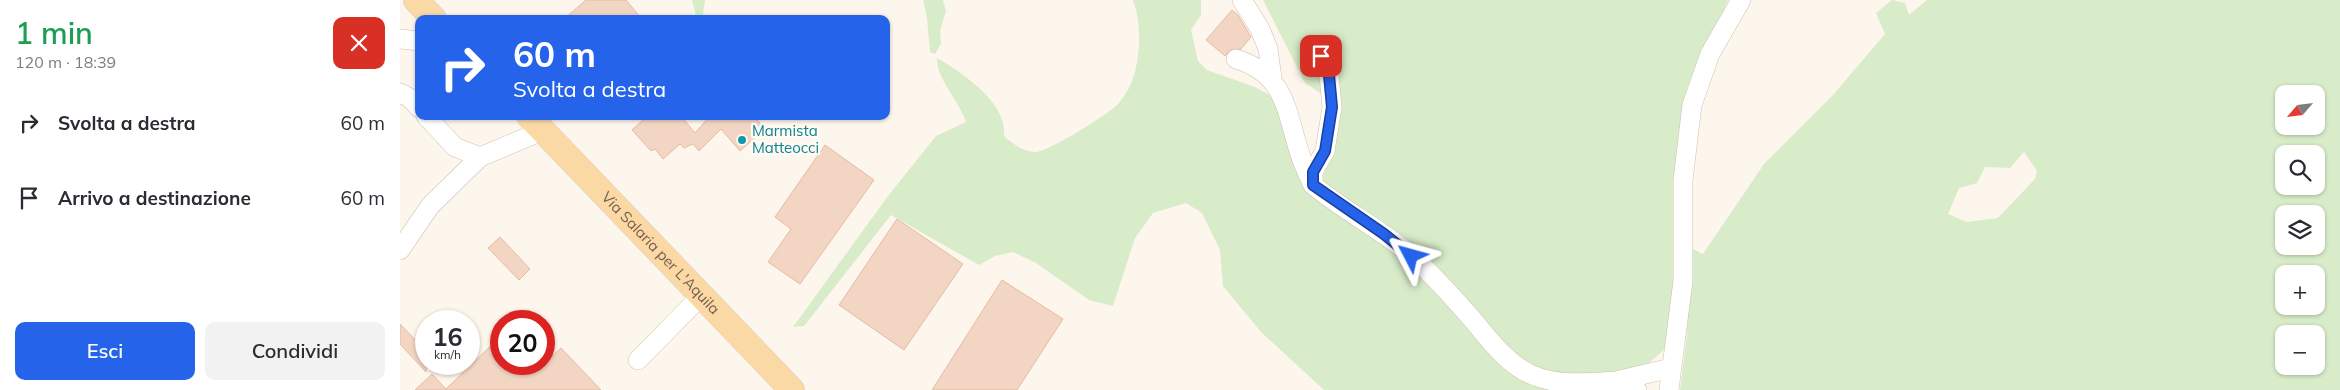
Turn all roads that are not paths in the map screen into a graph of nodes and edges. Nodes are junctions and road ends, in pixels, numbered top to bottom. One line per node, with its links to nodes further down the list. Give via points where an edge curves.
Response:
1 (416, 0): 4 (main road)
2 (1242, 0): 9 (street, via 1268,49)
3 (1740, 0): 19 (street, via 1710,54 1692,105 1683,180 1683,281)
4 (430, 15)
5 (400, 39): 6 (street)
6 (415, 41)
7 (1321, 56): 15 (street, via 1329,75 1332,107 1325,151 1313,172)
8 (1236, 59): 9 (street, via 1251,63)
9 (1272, 78): 15 (street, via 1291,120)
10 (400, 93): 11 (street)
11 (415, 104)
12 (430, 120): 14 (street, via 455,147)
13 (536, 123): 14 (street); 17 (main road, Via Salaria per L'Aquila)
14 (480, 157): 16 (street, via 430,206)
15 (1313, 185): 20 (street, via 1411,256 1440,282 1514,365 1555,381)
16 (400, 250)
17 (702, 295): 18 (street); 21 (main road, Via Salaria per L'Aquila)
18 (638, 360)
19 (1671, 368): 20 (street); 23 (street)
20 (1616, 381): 22 (street)
21 (792, 390)
22 (1638, 390)
23 (1669, 390)

